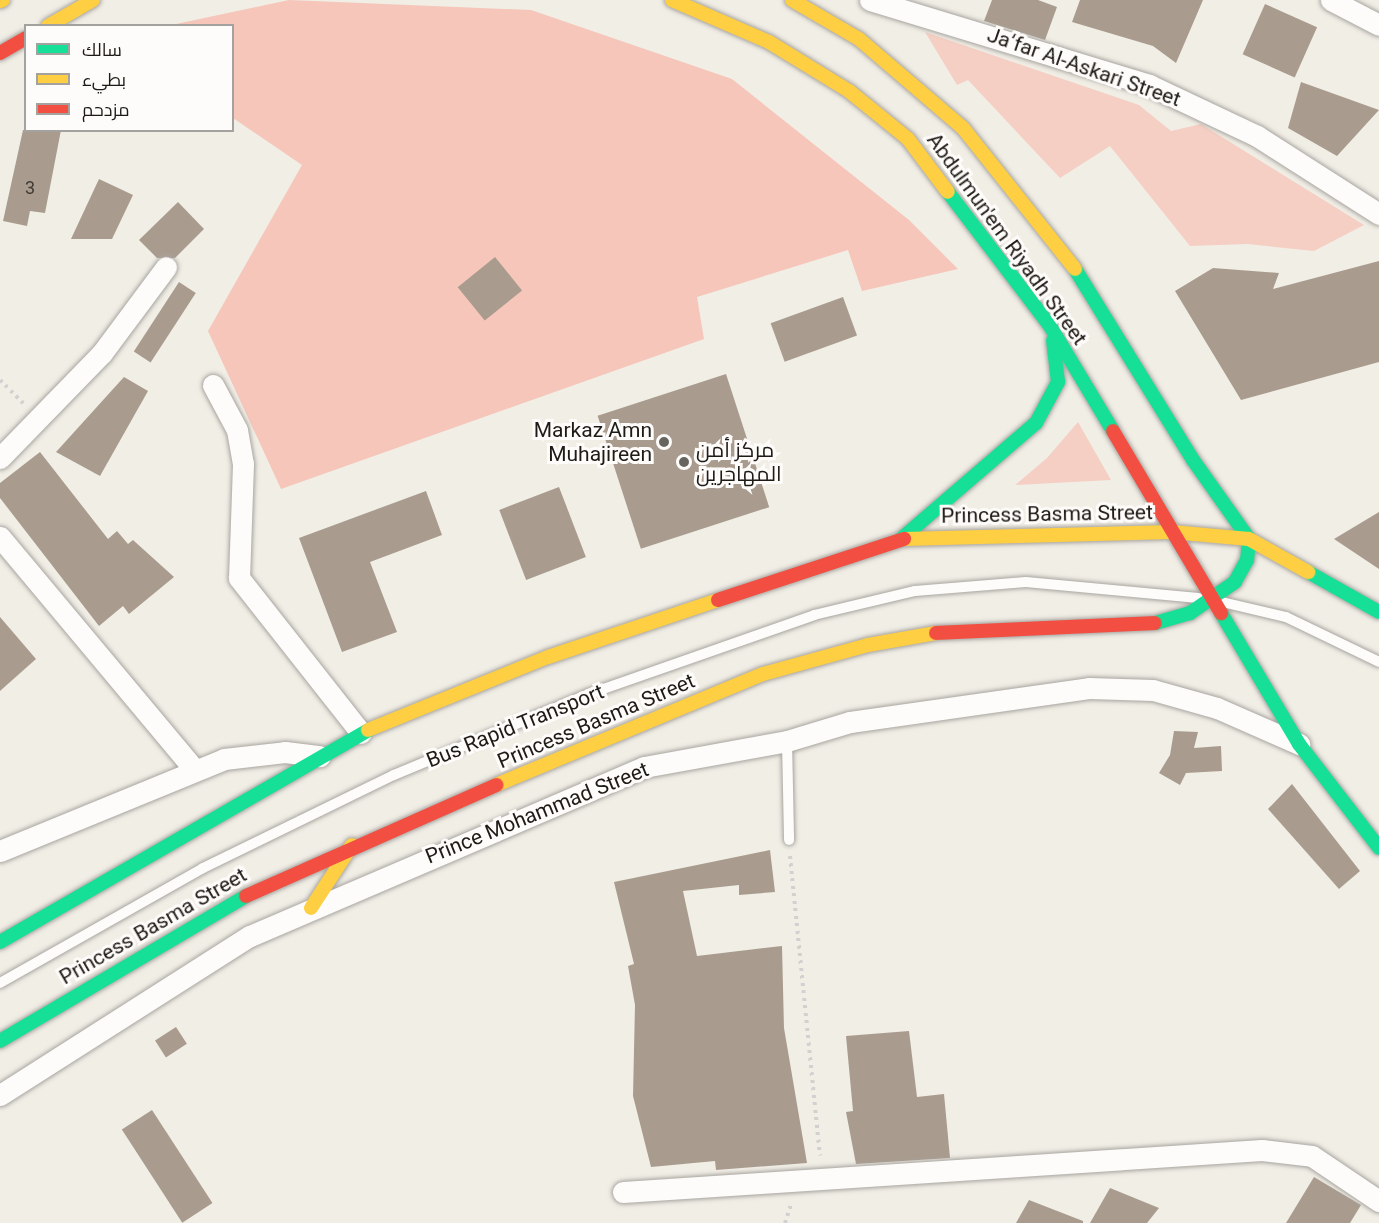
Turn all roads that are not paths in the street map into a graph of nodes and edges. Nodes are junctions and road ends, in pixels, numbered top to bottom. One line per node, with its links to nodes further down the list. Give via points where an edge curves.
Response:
1 (93, 0): 6 (main road)
2 (672, 0): 12 (main road, Abdulmun'em Riyadh Street, via 769,42 849,91 908,139)
3 (792, 0): 18 (main road, Abdulmun'em Riyadh Street, via 859,39 963,128 1019,192 1071,262 1193,460)
4 (870, 0): 10 (street, Jaʻfar Al-Askari Street, via 1149,85 1266,141)
5 (1331, 0): 7 (street)
6 (51, 24)
7 (1379, 25)
8 (24, 39): 9 (main road)
9 (0, 53)
10 (1379, 214)
11 (166, 267): 14 (street, via 102,353)
12 (1050, 326): 15 (main road, Abdulmun'em Riyadh Street); 17 (main road, via 1058,362 1053,400 1036,423)
13 (213, 386): 24 (street, via 237,430 243,464 239,578)
14 (0, 458)
15 (1172, 532): 17 (main road, Princess Basma Street); 18 (main road, Princess Basma Street); 21 (main road, Abdulmun'em Riyadh Street)
16 (0, 537): 28 (street)
17 (901, 539): 24 (main road, Princess Basma Street, via 548,657)
18 (1249, 539): 19 (main road); 21 (main road, Princess Basma Street, via 1242,570)
19 (1333, 587): 20 (street); 22 (main road)
20 (1379, 597)
21 (1214, 600): 23 (lane, Bus Rapid Transport, via 1286,617); 26 (main road, Abdulmun'em Riyadh Street); 30 (main road, Princess Basma Street, via 1142,627 944,632 867,645 763,674); 35 (lane, Bus Rapid Transport, via 1026,582 915,591 814,615 589,694 394,775 204,868)
22 (1379, 612)
23 (1379, 662)
24 (361, 733): 27 (main road, Princess Basma Street)
25 (787, 741): 26 (street, Prince Mohammad Street, via 850,722 1119,687 1217,708); 29 (lane); 33 (street, Prince Mohammad Street, via 644,767)
26 (1299, 744): 31 (main road, Abdulmun'em Riyadh Street)
27 (320, 756): 28 (street, via 263,753); 34 (main road, Princess Basma Street)
28 (195, 770): 32 (street)
29 (789, 840)
30 (352, 845): 33 (main road); 36 (main road, Princess Basma Street, via 208,914)
31 (1379, 848)
32 (0, 851)
33 (311, 908): 37 (street, Prince Mohammad Street, via 192,969)
34 (0, 942)
35 (0, 983)
36 (0, 1041)
37 (0, 1095)
38 (623, 1192): 39 (street, via 1290,1151 1312,1156)
39 (1379, 1201)

